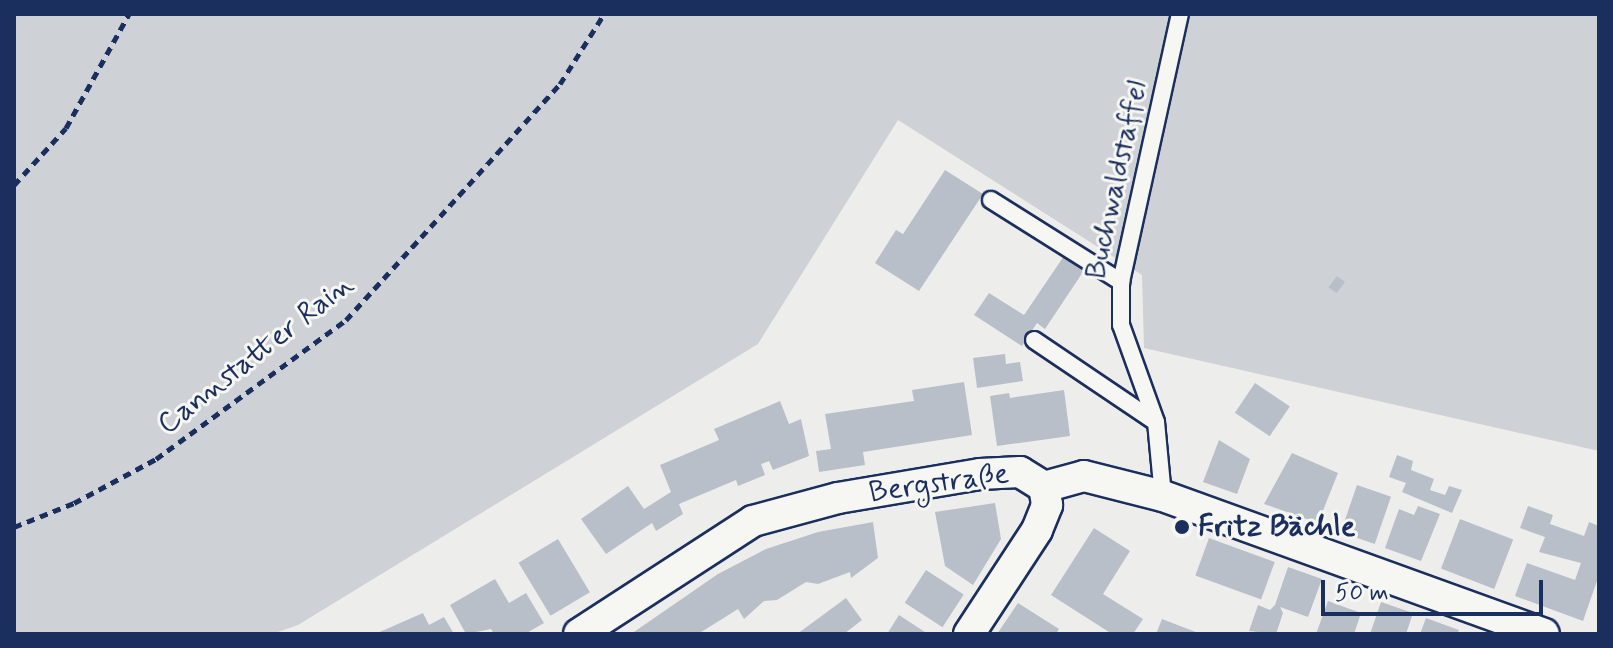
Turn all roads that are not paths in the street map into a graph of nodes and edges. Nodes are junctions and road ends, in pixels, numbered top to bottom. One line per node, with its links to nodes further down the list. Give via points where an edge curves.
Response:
1 (1180, 14): 3 (lane, Buchwaldstaffel)
2 (991, 200): 3 (lane)
3 (1121, 282): 5 (lane, Buchwaldstaffel, via 1121,325)
4 (1034, 340): 5 (lane)
5 (1156, 422): 7 (lane, Buchwaldstaffel)
6 (1044, 487): 7 (street, Bergstraße, via 1084,476); 8 (street, Bergstraße, via 1020,472 980,474 838,498 753,521); 9 (street, via 1047,505 1037,530)
7 (1163, 496): 10 (street, Bergstraße)
8 (579, 634)
9 (969, 634)
10 (1544, 634)

